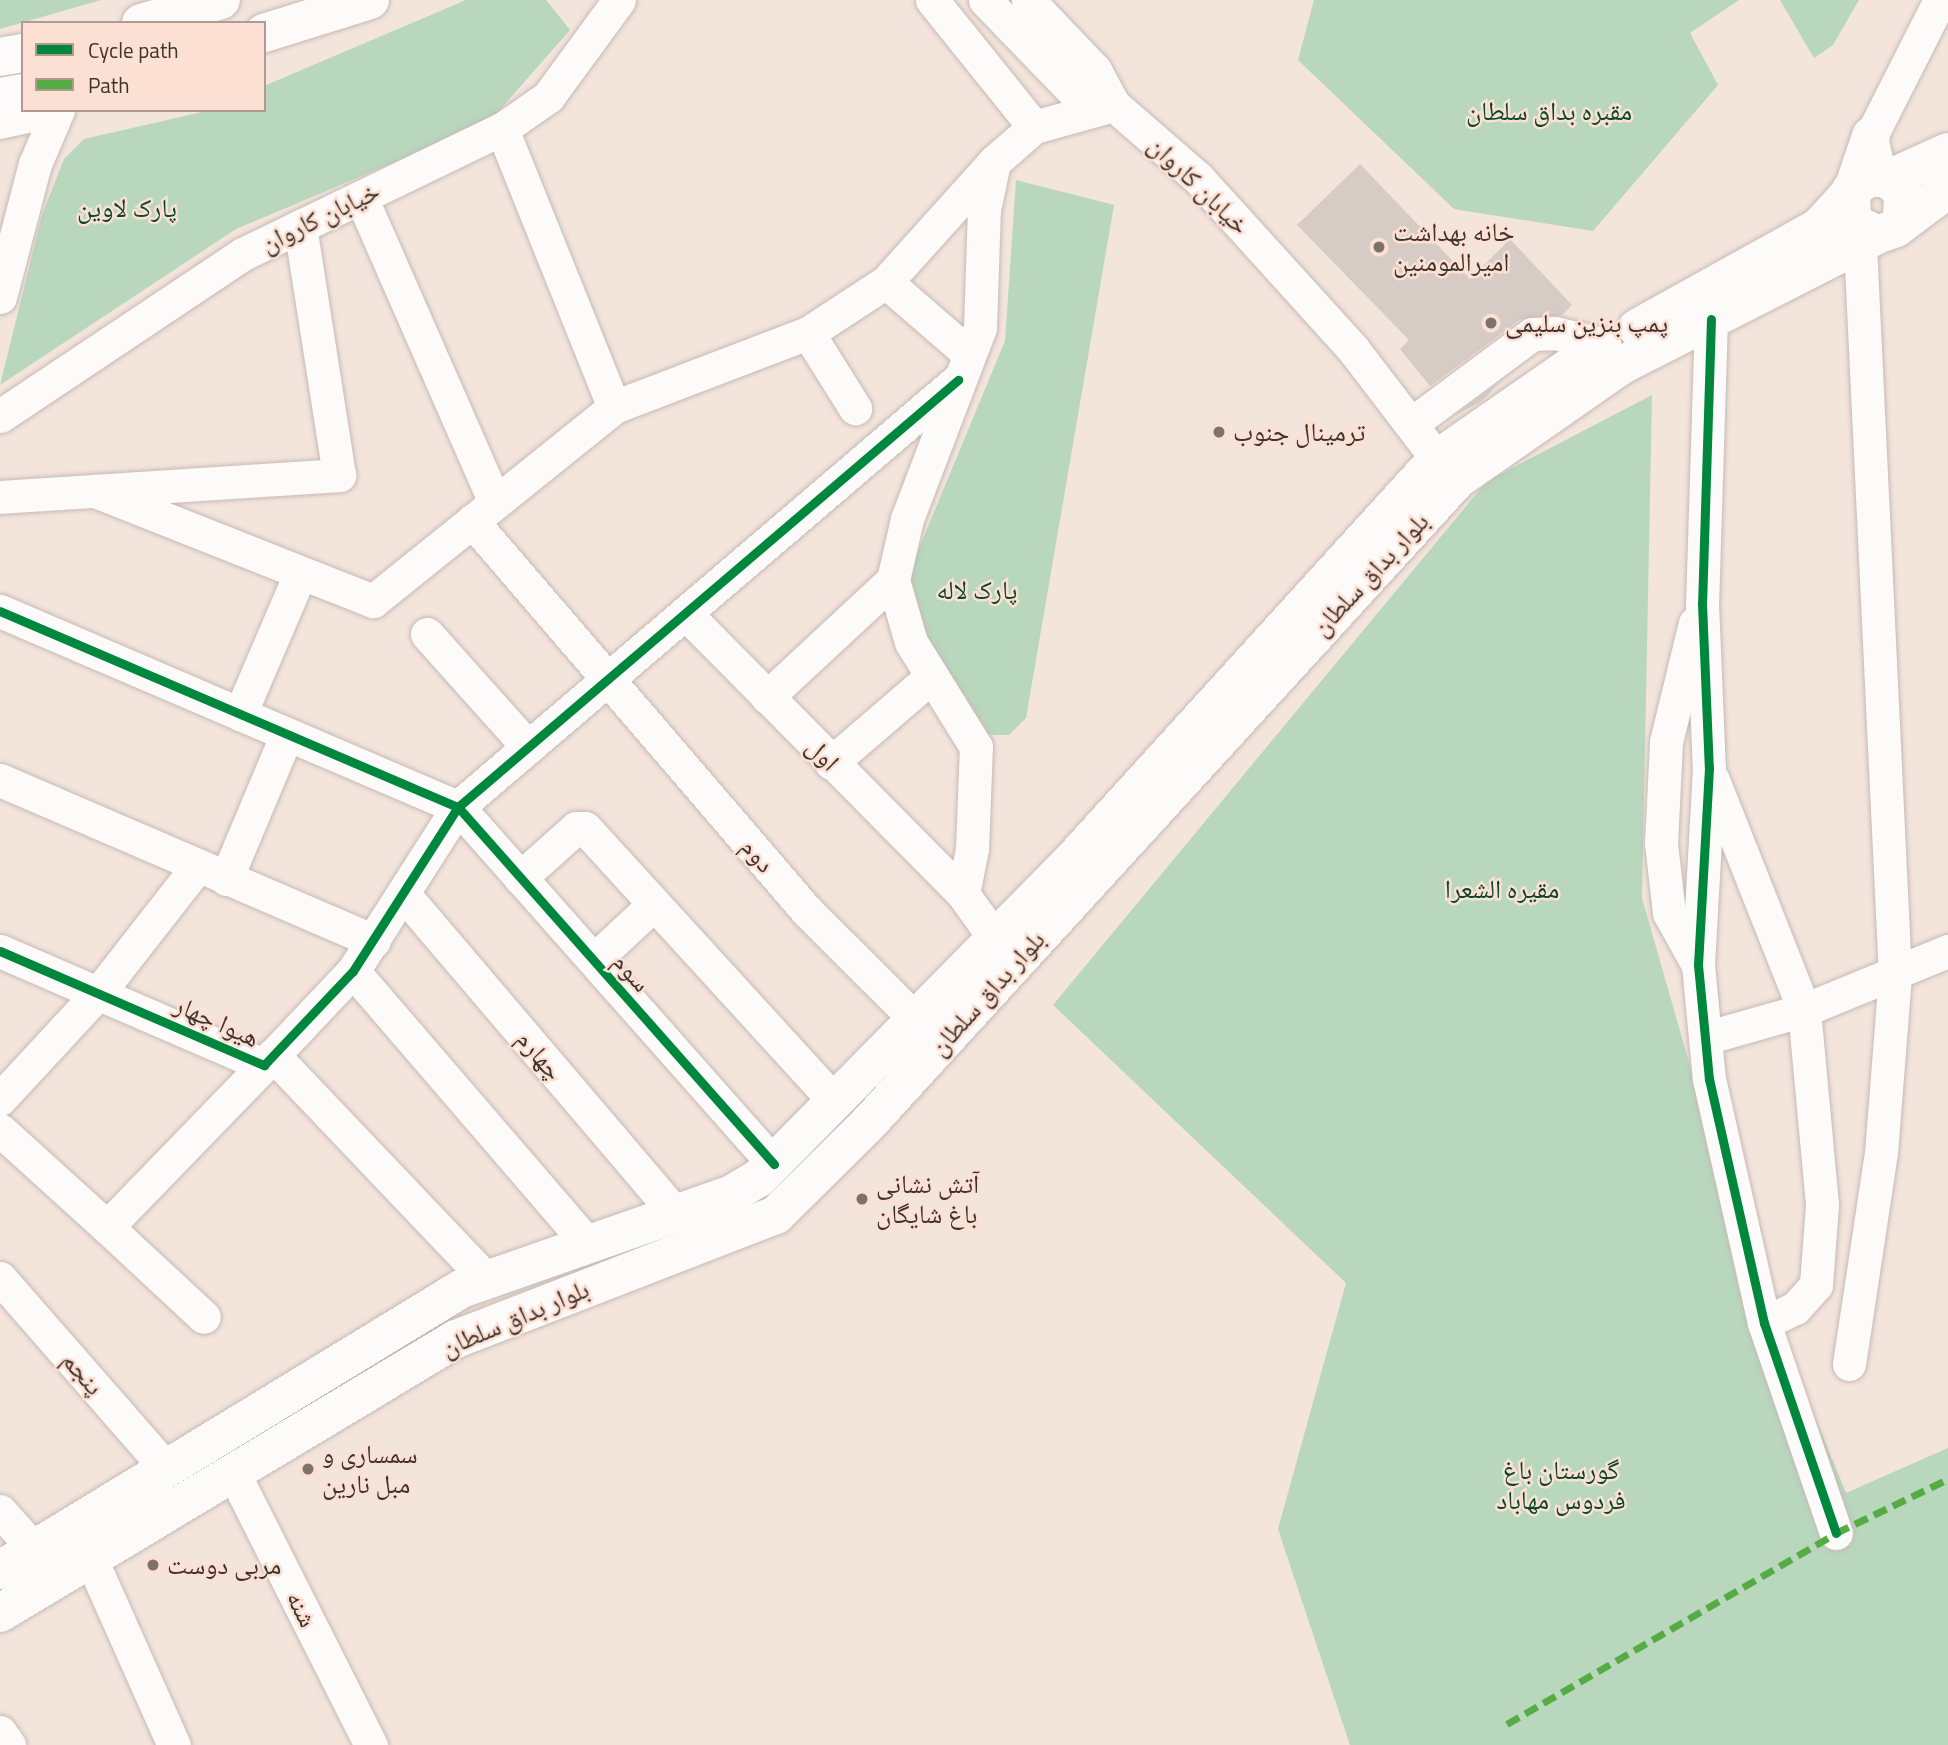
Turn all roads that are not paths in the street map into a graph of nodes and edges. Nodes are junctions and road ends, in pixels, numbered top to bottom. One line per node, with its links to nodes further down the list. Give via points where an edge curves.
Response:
1 (221, 0): 8 (main road)
2 (369, 0): 9 (main road)
3 (619, 0): 16 (street, خیابان کاروان, via 548,97)
4 (932, 0): 15 (street)
5 (985, 0): 12 (street)
6 (1028, 0): 12 (street)
7 (1940, 0): 17 (street)
8 (148, 21)
9 (273, 37)
10 (21, 53): 11 (main road)
11 (0, 57)
12 (1084, 81): 13 (street)
13 (1114, 105): 15 (street); 34 (street, خیابان کاروان, via 1198,178)
14 (57, 112): 26 (street, via 35,164)
15 (1034, 127): 19 (street)
16 (502, 129): 22 (street, خیابان کاروان); 31 (street)
17 (1871, 136): 20 (main road)
18 (1948, 152): 20 (main road)
19 (994, 162): 25 (street); 30 (street, via 984,210 980,328)
20 (1864, 186): 24 (main road, via 1852,222); 24 (main road, via 1903,192); 29 (main road, بلوار بداق سلطان, via 1819,227)
21 (1948, 189): 24 (main road, بلوار بداق سلطان)
22 (361, 197): 23 (street, خیابان کاروان); 38 (street, دوم)
23 (300, 226): 33 (street, خیابان کاروان, via 243,254); 36 (street, via 339,475)
24 (1880, 233): 27 (main road, بلوار بداق سلطان); 67 (street)
25 (886, 282): 28 (street); 30 (street)
26 (0, 297)
27 (1711, 319): 41 (street); 75 (main road, بلوار بداق سلطان, via 1569,397 1458,479)
28 (808, 333): 31 (street); 32 (street)
29 (1605, 345): 34 (street, via 1555,333 1532,334); 35 (main road, بلوار بداق سلطان)
30 (963, 367): 40 (street, via 907,519); 43 (street, هیوا چهار)
31 (614, 407): 38 (street)
32 (855, 408)
33 (0, 416)
34 (1411, 424): 35 (street, خیابان کاروان)
35 (1437, 459): 60 (main road, بلوار بداق سلطان)
36 (96, 491): 37 (street); 39 (street)
37 (0, 497)
38 (484, 512): 39 (street, via 373,601); 46 (street, دوم)
39 (300, 573): 48 (street)
40 (893, 580): 45 (street, via 911,642); 47 (street)
41 (1702, 604): 52 (street); 65 (street, via 1666,742 1661,843 1669,913)
42 (0, 611): 48 (street)
43 (685, 613): 46 (street, هیوا چهار); 47 (street, اول)
44 (427, 634): 50 (street)
45 (932, 676): 51 (street); 57 (street, via 976,747 973,837)
46 (606, 681): 50 (street, هیوا چهار); 70 (street, دوم, via 806,910)
47 (767, 696): 51 (street, اول)
48 (240, 714): 49 (street)
49 (287, 734): 54 (street); 55 (street)
50 (528, 747): 54 (street, هیوا چهار)
51 (831, 763): 57 (street, اول)
52 (1709, 768): 65 (street); 69 (street)
53 (0, 780): 55 (street)
54 (458, 807): 56 (street, سوم); 58 (street, هیوا چهار)
55 (211, 873): 61 (street); 68 (street)
56 (520, 878): 59 (street, via 580,826); 64 (street, سوم)
57 (963, 894): 60 (street, اول)
58 (406, 897): 61 (street, هیوا چهار); 79 (street, چهارم)
59 (653, 905): 64 (street); 74 (street)
60 (996, 940): 70 (main road, بلوار بداق سلطان)
61 (373, 941): 66 (street, هیوا چهار)
62 (0, 951): 68 (street, هیوا چهار)
63 (1948, 951): 67 (street)
64 (594, 960): 78 (street, سوم)
65 (1698, 965): 71 (street)
66 (353, 971): 72 (street, هیوا چهار); 81 (street)
67 (1895, 976): 69 (street); 86 (street, via 1881,1153)
68 (100, 991): 72 (street, هیوا چهار); 73 (street)
69 (1804, 1010): 71 (street); 85 (street, via 1823,1261 1805,1301)
70 (917, 1021): 74 (main road, بلوار بداق سلطان)
71 (1705, 1038): 85 (street)
72 (268, 1060): 80 (street); 83 (street)
73 (0, 1099)
74 (836, 1102): 75 (main road, via 868,1116); 77 (main road); 78 (main road, بلوار بداق سلطان)
75 (882, 1109): 77 (main road, بلوار بداق سلطان)
76 (0, 1130): 80 (street)
77 (846, 1147): 88 (main road, بلوار بداق سلطان, via 794,1201 758,1226 479,1327)
78 (774, 1164): 79 (main road, بلوار بداق سلطان, via 747,1187)
79 (675, 1213): 81 (main road, بلوار بداق سلطان)
80 (107, 1227): 84 (street)
81 (587, 1242): 83 (main road, بلوار بداق سلطان)
82 (0, 1278): 87 (street, پنجم)
83 (485, 1278): 87 (main road, بلوار بداق سلطان)
84 (204, 1317)
85 (1765, 1323): 90 (street)
86 (1849, 1364)
87 (166, 1468): 91 (main road, بلوار بداق سلطان)
88 (234, 1474): 92 (main road, بلوار بداق سلطان); 98 (street, شنه)
89 (0, 1511): 91 (street)
90 (1836, 1533)
91 (34, 1549): 93 (main road, بلوار بداق سلطان)
92 (91, 1559): 94 (main road, بلوار بداق سلطان); 97 (street)
93 (0, 1570)
94 (0, 1613)
95 (0, 1732): 96 (street)
96 (9, 1745)
97 (174, 1745)
98 (371, 1745)

